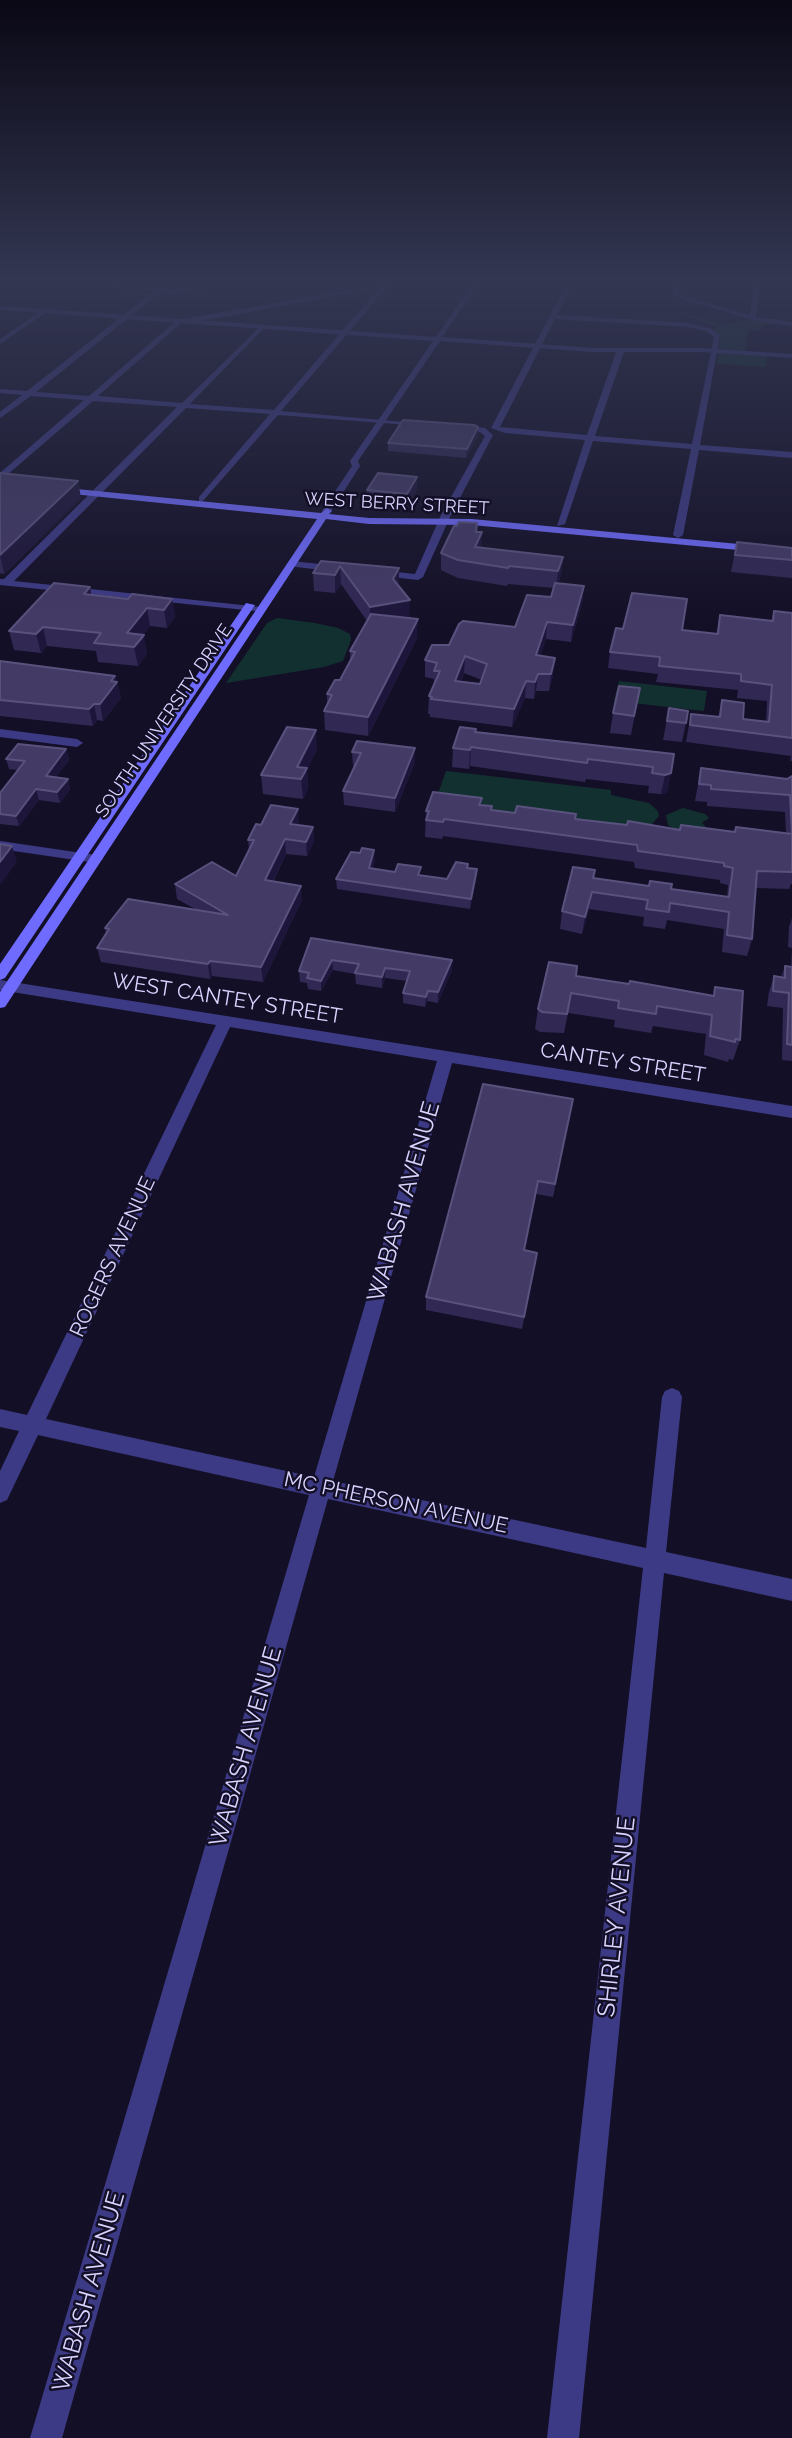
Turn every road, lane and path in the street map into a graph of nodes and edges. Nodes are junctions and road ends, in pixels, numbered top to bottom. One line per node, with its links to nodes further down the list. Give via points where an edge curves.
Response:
1 (24, 397): 12 (street)
2 (90, 397): 3 (street)
3 (94, 397): 10 (street); 20 (street)
4 (191, 397): 10 (street)
5 (289, 397): 11 (street)
6 (397, 397): 13 (street, SOUTH UNIVERSITY DRIVE)
7 (510, 397): 16 (street)
8 (604, 397): 17 (street)
9 (706, 397): 18 (street)
10 (184, 404): 11 (street); 22 (street)
11 (276, 412): 13 (street); 23 (street)
12 (0, 416)
13 (381, 421): 14 (street); 25 (street, SOUTH UNIVERSITY DRIVE, via 355,461 345,465)
14 (435, 425)
15 (449, 426): 16 (street)
16 (491, 429): 17 (street); 26 (street)
17 (590, 438): 18 (street); 27 (street)
18 (696, 447): 19 (street); 28 (street)
19 (792, 455)
20 (4, 481)
21 (50, 486): 22 (main road, WEST BERRY STREET)
22 (97, 491): 23 (main road, WEST BERRY STREET); 24 (main road, WEST BERRY STREET); 35 (street)
23 (202, 499): 24 (main road); 25 (main road, WEST BERRY STREET)
24 (157, 500): 25 (main road, WEST BERRY STREET)
25 (319, 513): 26 (main road, WEST BERRY STREET); 26 (main road, WEST BERRY STREET, via 385,522); 31 (main road, SOUTH UNIVERSITY DRIVE); 32 (main road, SOUTH UNIVERSITY DRIVE)
26 (445, 519): 27 (main road, WEST BERRY STREET); 27 (main road, WEST BERRY STREET); 34 (street, via 418,577)
27 (561, 527): 28 (main road, WEST BERRY STREET); 30 (main road, WEST BERRY STREET)
28 (678, 535): 29 (main road, WEST BERRY STREET)
29 (792, 543)
30 (792, 553)
31 (291, 564): 33 (street); 38 (main road, SOUTH UNIVERSITY DRIVE)
32 (278, 565)
33 (346, 570)
34 (370, 572)
35 (3, 582): 37 (street)
36 (259, 592): 37 (main road, SOUTH UNIVERSITY DRIVE)
37 (247, 608): 38 (street); 42 (main road, SOUTH UNIVERSITY DRIVE)
38 (261, 610): 43 (main road, SOUTH UNIVERSITY DRIVE)
39 (0, 733): 40 (street)
40 (77, 743)
41 (0, 845): 42 (street)
42 (78, 856): 43 (street); 44 (main road, SOUTH UNIVERSITY DRIVE)
43 (96, 859): 44 (main road, SOUTH UNIVERSITY DRIVE)
44 (4, 982): 45 (main road, SOUTH UNIVERSITY DRIVE); 46 (street, WEST CANTEY STREET)
45 (0, 1003)
46 (226, 1020): 47 (street, WEST CANTEY STREET); 51 (street, ROGERS AVENUE)
47 (446, 1056): 48 (street, CANTEY STREET); 52 (street, WABASH AVENUE)
48 (792, 1112)
49 (672, 1397): 54 (street, SHIRLEY AVENUE)
50 (0, 1418): 51 (street, MC PHERSON AVENUE)
51 (33, 1425): 52 (street, MC PHERSON AVENUE); 53 (street, ROGERS AVENUE)
52 (321, 1488): 54 (street, MC PHERSON AVENUE); 56 (street, WABASH AVENUE)
53 (0, 1493)
54 (653, 1560): 55 (street, MC PHERSON AVENUE); 57 (street, SHIRLEY AVENUE)
55 (792, 1590)
56 (46, 2438)
57 (563, 2438)

